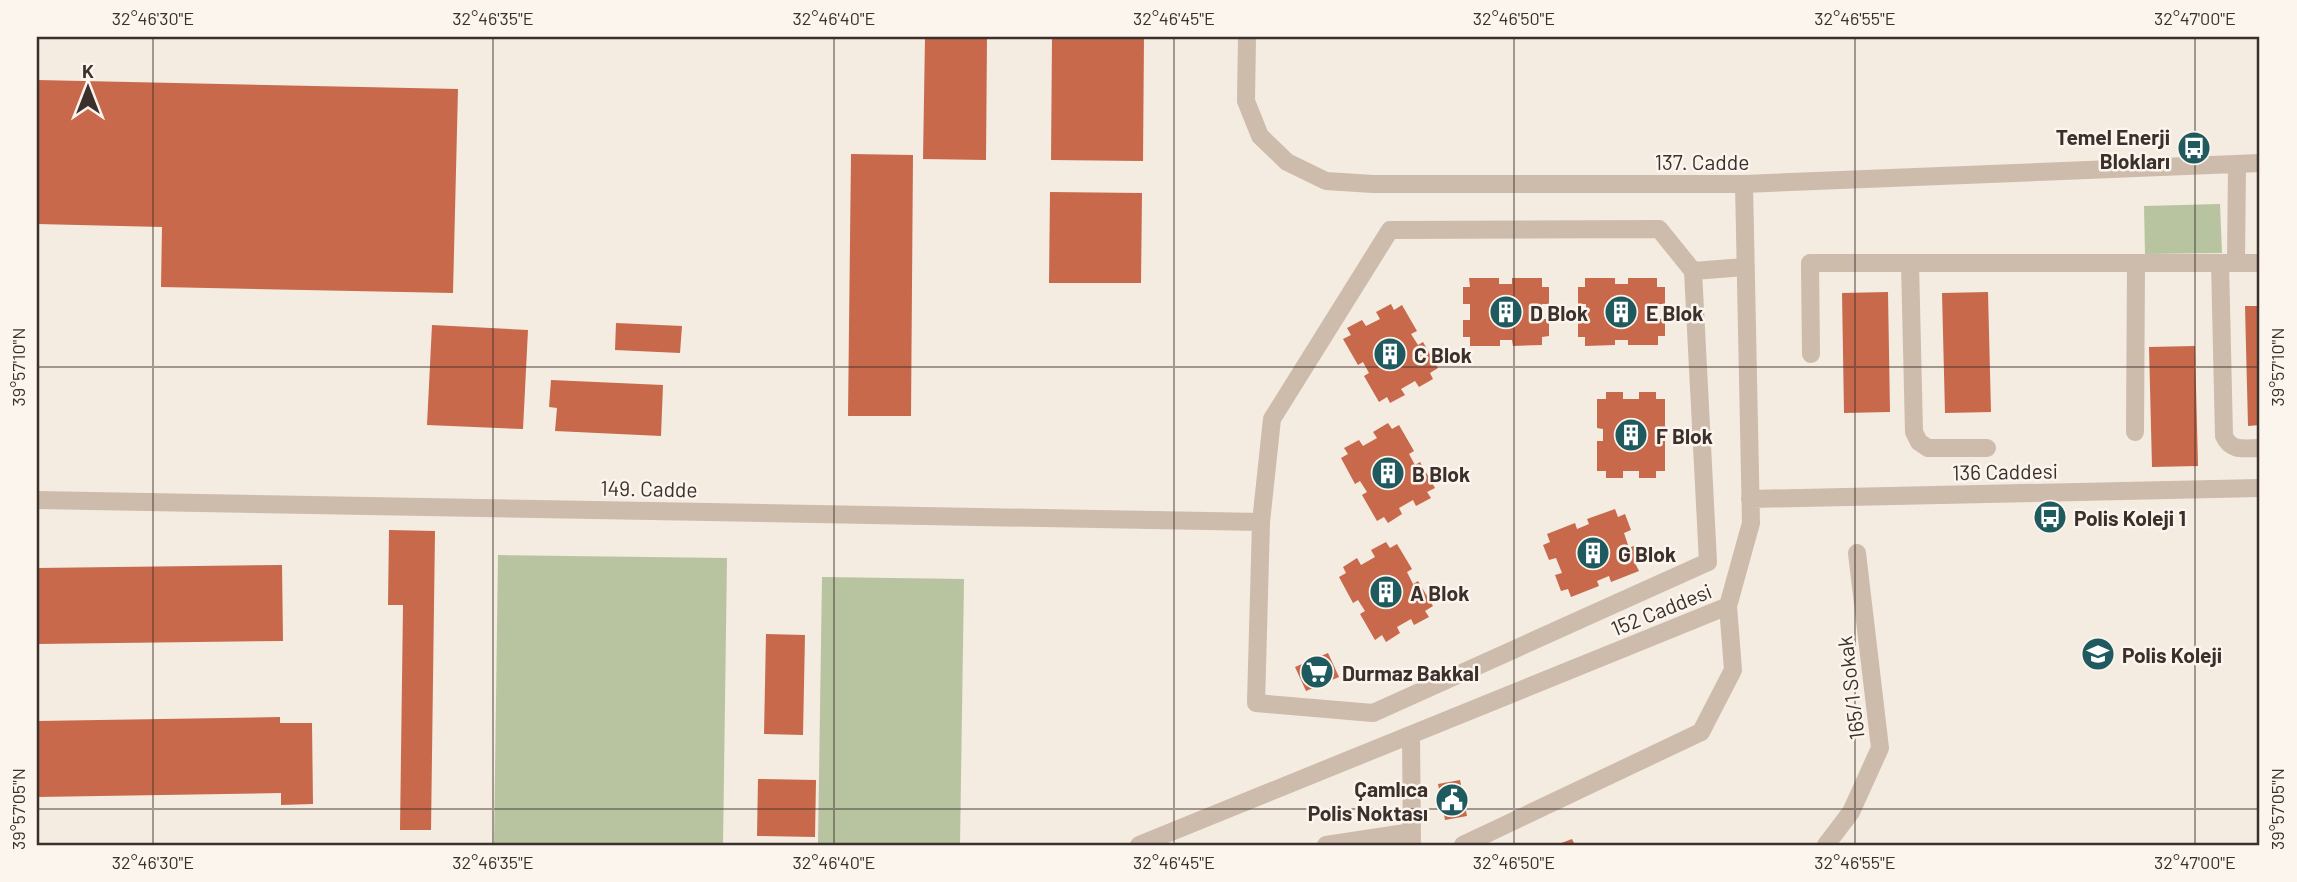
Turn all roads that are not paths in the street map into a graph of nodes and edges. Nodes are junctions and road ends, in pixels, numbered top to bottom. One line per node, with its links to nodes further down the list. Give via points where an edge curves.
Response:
1 (1247, 37): 4 (street, 137. Cadde, via 1246,101 1260,136 1287,162 1326,181)
2 (2260, 163): 3 (street, 137. Cadde)
3 (2236, 165): 4 (street, 137. Cadde); 7 (street)
4 (1744, 184): 9 (street, 152 Caddesi)
5 (1910, 263): 6 (street); 11 (street, via 1810,263); 14 (street, via 1916,437 1928,448)
6 (2136, 263): 7 (street); 12 (street)
7 (2228, 263): 8 (street); 13 (street, via 2224,436 2234,448)
8 (2260, 263)
9 (1745, 267): 10 (street); 17 (street, 152 Caddesi)
10 (1693, 271): 18 (street, via 1659,229 1390,230 1272,419); 18 (street, via 1708,562 1373,713 1256,703)
11 (1811, 354)
12 (2135, 432)
13 (2260, 448)
14 (1987, 449)
15 (2260, 488): 17 (street, 136 Caddesi)
16 (37, 499): 18 (street, 149. Cadde)
17 (1750, 499): 20 (street, 152 Caddesi, via 1751,523)
18 (1261, 522)
19 (1857, 553): 27 (street, 165/1 Sokak, via 1880,748 1851,812)
20 (1728, 606): 21 (street, 152 Caddesi); 26 (street, via 1734,670 1701,732)
21 (1411, 735): 22 (street); 24 (street, 152 Caddesi)
22 (1412, 839): 23 (street)
23 (1369, 842): 25 (street)
24 (1139, 845)
25 (1326, 845)
26 (1463, 845)
27 (1826, 845)

